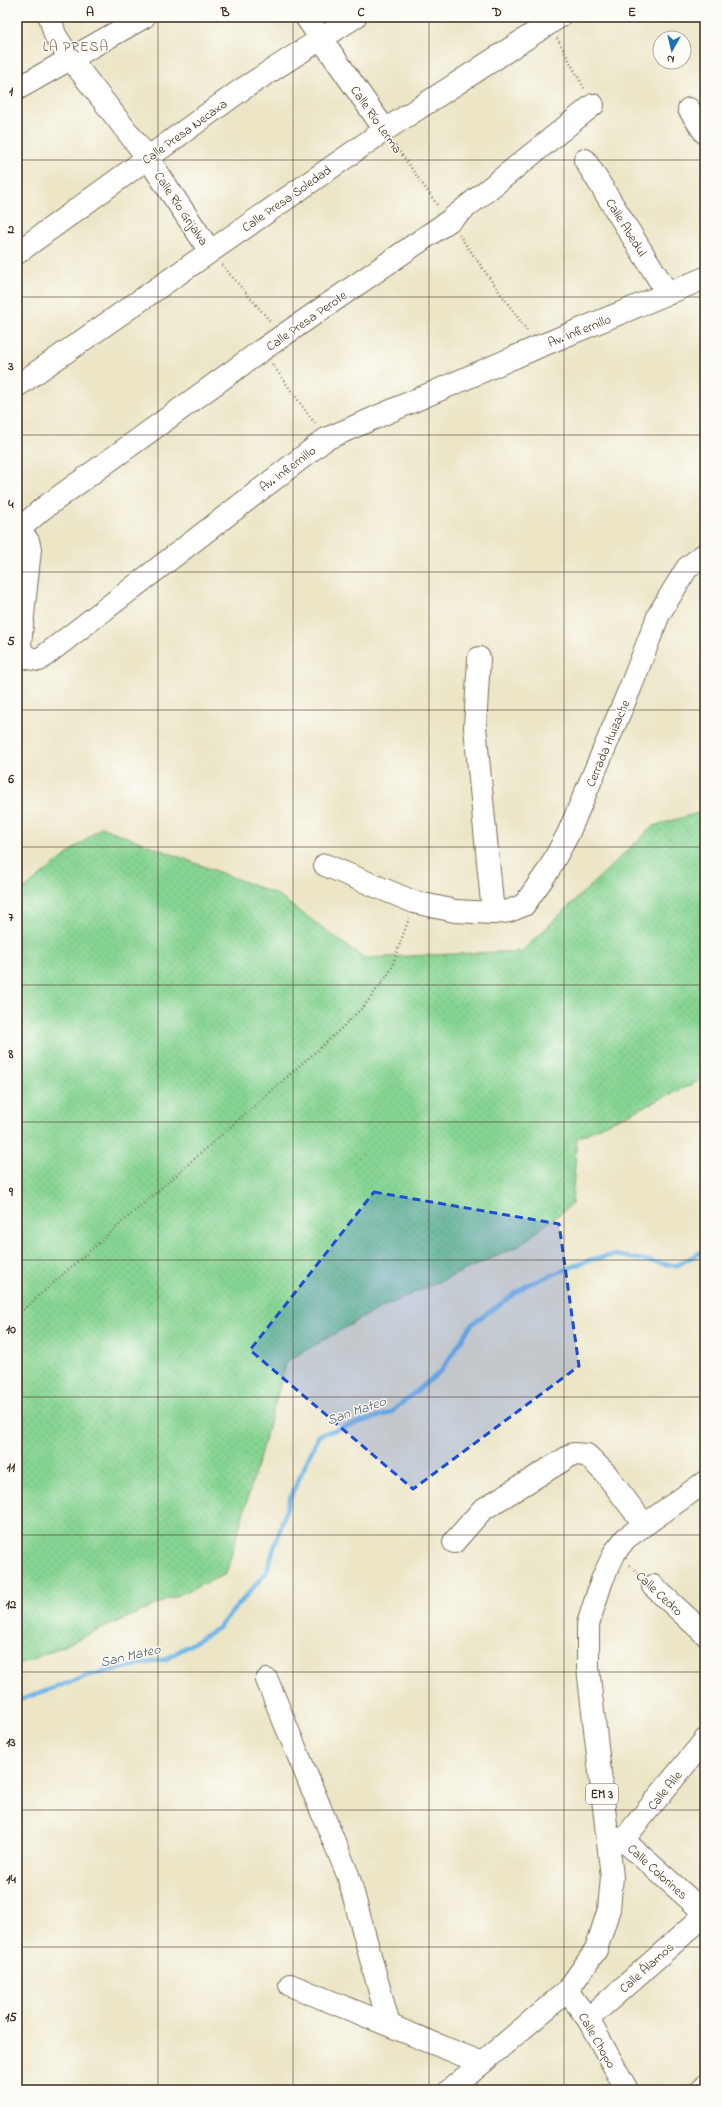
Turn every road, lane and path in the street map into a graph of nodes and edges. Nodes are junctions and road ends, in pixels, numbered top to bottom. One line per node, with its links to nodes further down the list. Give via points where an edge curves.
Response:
1 (50, 17): 7 (street, Calle Río Grijalva, via 55,35)
2 (144, 17): 7 (street)
3 (306, 17): 6 (street, Calle Río Lerma)
4 (355, 17): 6 (street, Calle Presa Necaxa)
5 (551, 19): 9 (path); 11 (street, Calle Presa Soledad)
6 (321, 40): 11 (street, Calle Río Lerma); 13 (street, Calle Presa Necaxa, via 241,90)
7 (70, 58): 8 (street); 13 (street, Calle Río Grijalva)
8 (17, 89)
9 (593, 105): 15 (street, Calle Presa Perote)
10 (688, 109): 12 (street)
11 (385, 130): 15 (path, Calle Río Lerma); 16 (street, Calle Presa Soledad)
12 (705, 133)
13 (147, 157): 16 (street, Calle Río Grijalva); 17 (street, Calle Presa Necaxa)
14 (585, 160): 19 (street, Calle Abedul)
15 (449, 221): 20 (street, Calle Presa Perote); 21 (path, Calle Río Lerma)
16 (210, 250): 20 (path, Calle Río Grijalva); 23 (street, Calle Presa Soledad)
17 (17, 253)
18 (705, 278): 19 (street, Av. Infiernillo)
19 (668, 294): 21 (street, Av. Infiernillo)
20 (283, 336): 22 (street, Calle Presa Perote)
21 (538, 347): 24 (street, Av. Infiernillo)
22 (262, 350): 24 (path); 25 (street, Calle Presa Perote, via 41,510)
23 (17, 386)
24 (326, 438): 25 (street, Av. Infiernillo, via 39,660 22,653 20,644 30,549 28,540)
25 (18, 530)
26 (705, 554): 30 (street, Cerrada Huizache, via 687,568 659,614 577,813 548,871 524,905 509,911)
27 (479, 658): 30 (street, via 475,727)
28 (325, 865): 29 (street, Cerrada Huizache)
29 (414, 902): 30 (street, Cerrada Huizache, via 455,911); 31 (path, via 390,972 364,1006 329,1040)
30 (493, 913)
31 (17, 1315)
32 (705, 1482): 33 (street, EM 3)
33 (644, 1524): 34 (street, via 606,1474 587,1455 573,1454 482,1510); 35 (street, EM 3, via 626,1538)
34 (454, 1542)
35 (615, 1552): 36 (path, Calle Cedro); 40 (street, EM 3, via 602,1580 588,1624 590,1683 597,1756)
36 (653, 1586): 37 (street, Calle Cedro)
37 (705, 1634)
38 (267, 1680): 45 (street, via 348,1875)
39 (705, 1740): 40 (street, Calle Aile)
40 (616, 1837): 41 (street, Calle Colorines); 43 (street, EM 3, via 609,1909 596,1950)
41 (705, 1914): 44 (street, Calle Álamos)
42 (290, 1985): 45 (street)
43 (567, 1991): 44 (street, Calle Chopo); 46 (street, EM 3)
44 (588, 2019): 49 (street, Calle Chopo)
45 (389, 2025): 46 (street)
46 (482, 2063): 48 (street, EM 3)
47 (705, 2086): 50 (street)
48 (450, 2090)
49 (627, 2090)
50 (702, 2090)

